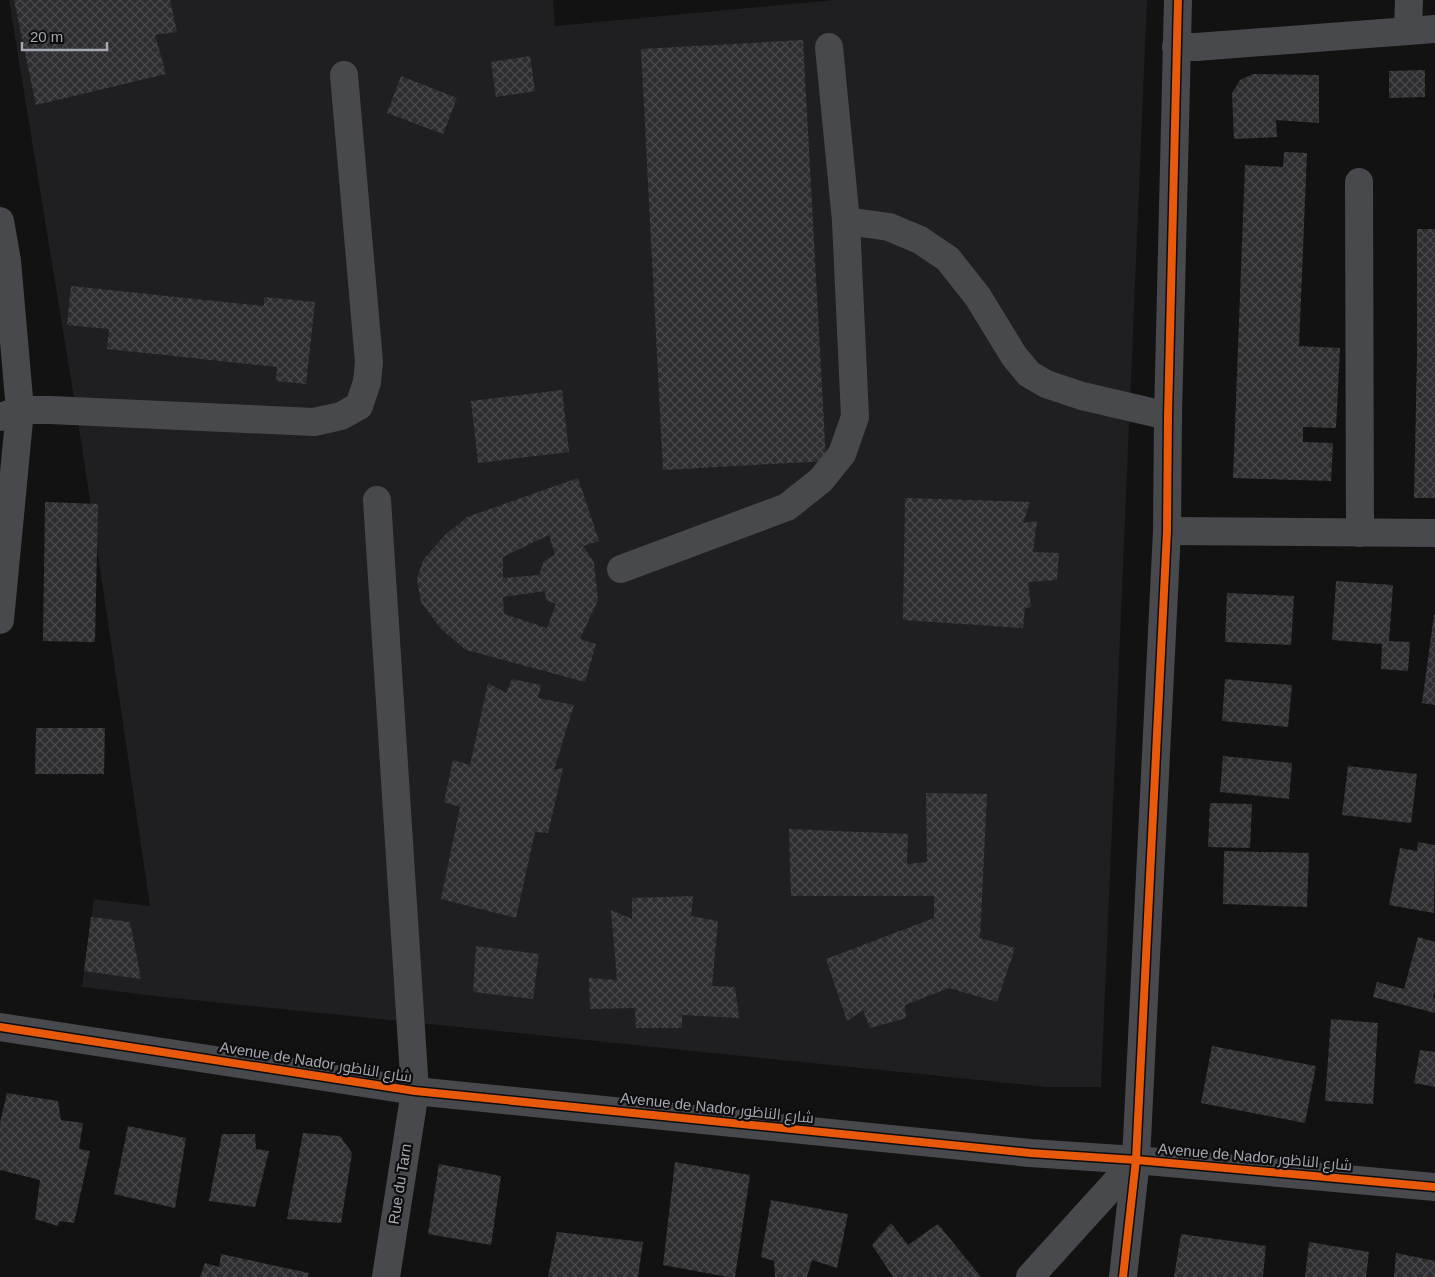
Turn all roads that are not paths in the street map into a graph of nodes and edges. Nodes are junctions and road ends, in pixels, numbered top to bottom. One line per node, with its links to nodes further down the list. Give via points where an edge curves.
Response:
1 (1178, 0): 5 (street)
2 (1409, 0): 4 (street)
3 (1435, 29): 4 (street)
4 (1408, 30): 5 (street)
5 (1176, 46): 12 (street)
6 (829, 47): 9 (street)
7 (344, 75): 11 (street, via 368,362 368,382 359,406 341,416 314,422)
8 (1359, 182): 15 (street)
9 (846, 220): 12 (street, via 889,227 920,240 948,259 978,297 1014,356 1029,374 1046,384 1082,396); 17 (street, via 855,417 842,454 820,480 787,507)
10 (0, 221): 11 (street, via 7,261)
11 (7, 407): 18 (street)
12 (1168, 416): 14 (street)
13 (377, 500): 20 (street, Rue du Tarn)
14 (1166, 531): 15 (street); 21 (street)
15 (1360, 533): 16 (street)
16 (1435, 534)
17 (621, 569)
18 (0, 620)
19 (0, 1027): 20 (street, Avenue de Nador شارع الناظور)
20 (415, 1091): 21 (street, Avenue de Nador شارع الناظور, via 1030,1153); 23 (street, Rue du Tarn)
21 (1136, 1160): 22 (street, Avenue de Nador شارع الناظور); 24 (street); 25 (street)
22 (1435, 1187)
23 (386, 1277)
24 (1030, 1277)
25 (1123, 1277)

